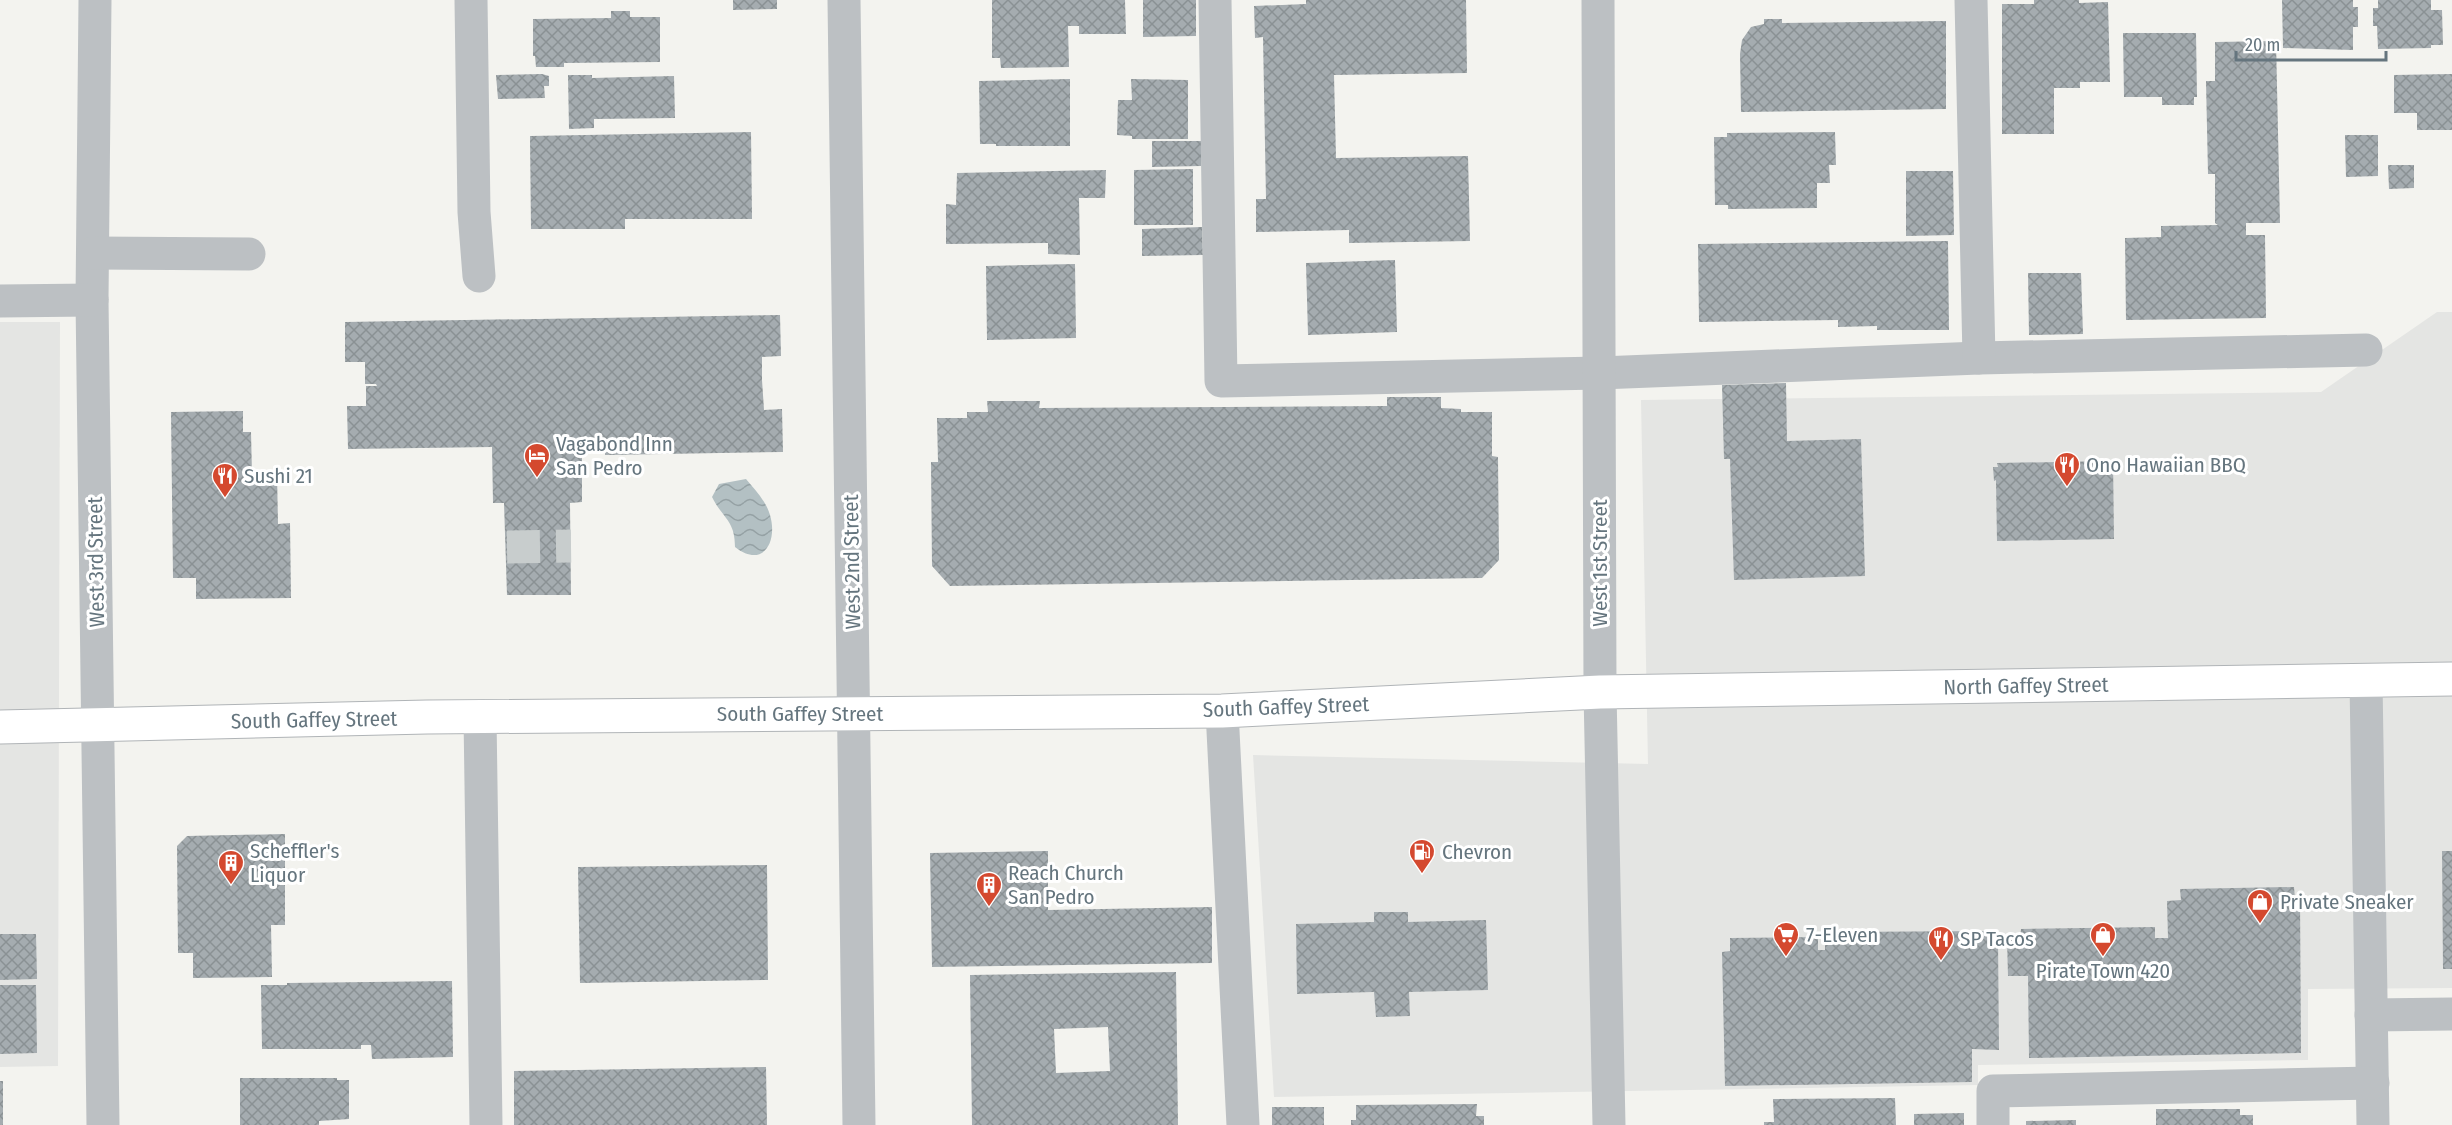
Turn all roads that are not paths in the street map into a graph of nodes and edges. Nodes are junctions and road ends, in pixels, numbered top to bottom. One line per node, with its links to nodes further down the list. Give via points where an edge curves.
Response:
1 (95, 0): 7 (street, West 3rd Street)
2 (471, 0): 9 (street, via 474,212)
3 (844, 0): 19 (street, West 2nd Street)
4 (1215, 0): 14 (street, via 1221,381)
5 (1598, 0): 14 (street, West 1st Street)
6 (1971, 0): 13 (street)
7 (93, 253): 8 (street); 10 (street, West 3rd Street)
8 (249, 254)
9 (479, 276)
10 (92, 300): 11 (street); 21 (street, West 3rd Street)
11 (0, 301)
12 (2367, 350): 13 (street)
13 (1979, 358): 14 (street)
14 (1600, 373): 17 (street, West 1st Street)
15 (2452, 679): 16 (main road, North Gaffey Street)
16 (2366, 681): 17 (main road, North Gaffey Street); 24 (street)
17 (1600, 692): 18 (main road, South Gaffey Street); 30 (street, West 1st Street)
18 (1221, 711): 19 (main road, South Gaffey Street); 29 (street)
19 (855, 714): 20 (main road, South Gaffey Street); 28 (street, West 2nd Street)
20 (480, 717): 21 (main road, South Gaffey Street); 27 (street)
21 (99, 725): 22 (main road, South Gaffey Street); 26 (street, West 3rd Street)
22 (0, 727)
23 (2452, 1014): 24 (street)
24 (2371, 1015): 25 (street)
25 (2373, 1083): 31 (street, via 1993,1091); 32 (street)
26 (103, 1125)
27 (486, 1125)
28 (859, 1125)
29 (1243, 1125)
30 (1609, 1125)
31 (1994, 1125)
32 (2373, 1125)

